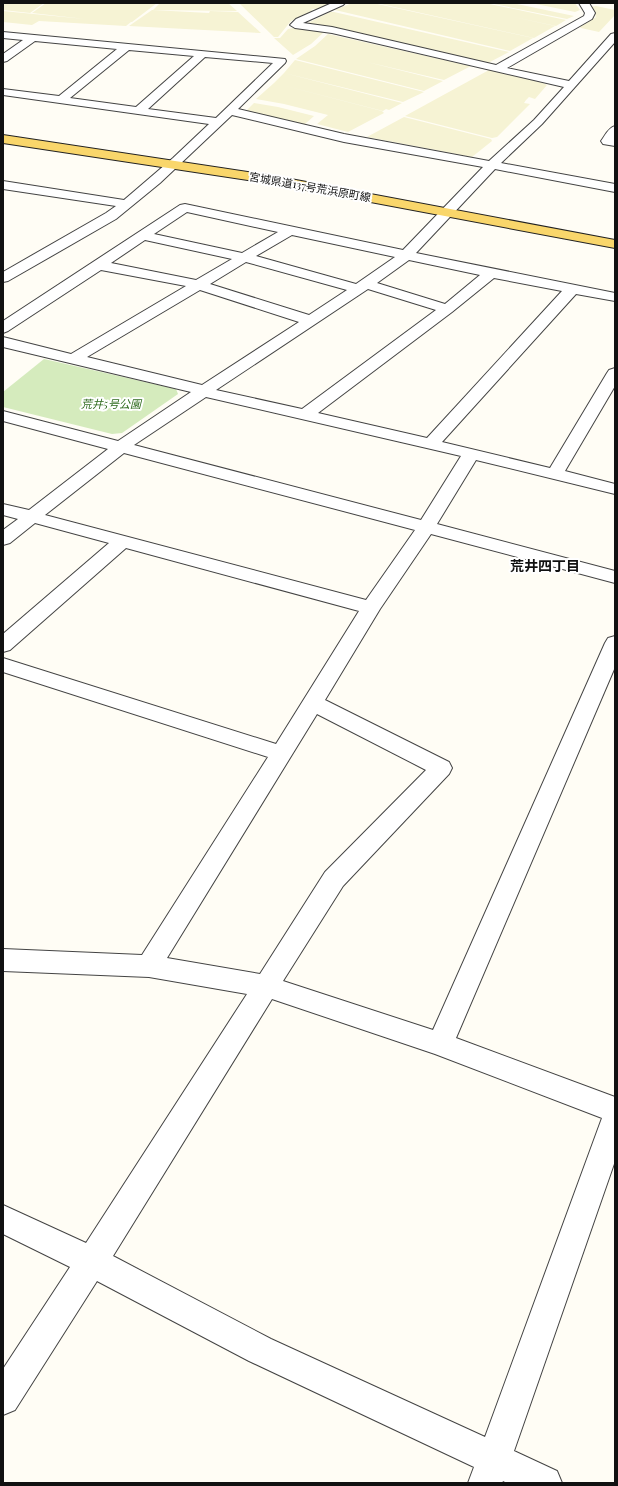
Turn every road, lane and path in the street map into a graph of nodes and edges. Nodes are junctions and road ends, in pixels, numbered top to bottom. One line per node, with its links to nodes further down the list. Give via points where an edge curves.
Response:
1 (340, 3): 9 (street, via 295,25 332,30)
2 (584, 3): 9 (street, via 590,13 589,17)
3 (3, 35): 5 (street)
4 (615, 36): 10 (street)
5 (33, 38): 6 (street); 8 (street)
6 (127, 46): 7 (street); 12 (street)
7 (203, 53): 13 (street); 14 (street, via 281,61)
8 (3, 59)
9 (497, 69): 10 (street)
10 (571, 85): 21 (street, via 538,122)
11 (3, 92): 12 (street)
12 (61, 100): 13 (street)
13 (139, 111): 15 (street)
14 (230, 111): 15 (street); 21 (street, via 344,138)
15 (217, 122): 20 (street)
16 (615, 130): 19 (street, via 607,141)
17 (3, 132): 20 (main road, 宮城県道137号荒浜原町線)
18 (3, 139): 20 (main road, 宮城県道137号荒浜原町線)
19 (615, 142)
20 (177, 161): 24 (street); 25 (main road, 宮城県道137号荒浜原町線)
21 (491, 166): 23 (street); 25 (street)
22 (5, 187): 24 (street)
23 (615, 188)
24 (127, 204): 34 (street, via 111,216)
25 (449, 209): 27 (main road, 宮城県道137号荒浜原町線); 29 (main road, 宮城県道137号荒浜原町線); 30 (street)
26 (290, 230): 28 (street, via 185,208); 30 (street); 31 (street)
27 (615, 235)
28 (143, 236): 31 (street); 32 (street)
29 (615, 244)
30 (406, 255): 33 (street); 36 (street)
31 (243, 257): 35 (street); 36 (street)
32 (99, 265): 35 (street); 41 (street)
33 (491, 273): 37 (street); 39 (street)
34 (3, 278)
35 (197, 284): 40 (street); 43 (street)
36 (362, 287): 39 (street); 40 (street)
37 (573, 288): 38 (street); 48 (street)
38 (615, 297)
39 (446, 309): 46 (street)
40 (312, 321): 45 (street)
41 (3, 328)
42 (3, 342): 43 (street)
43 (73, 359): 45 (street)
44 (615, 373): 51 (street)
45 (204, 392): 46 (street); 49 (street)
46 (305, 415): 48 (street)
47 (3, 416): 49 (street)
48 (431, 444): 50 (street)
49 (121, 447): 54 (street); 55 (street)
50 (471, 454): 51 (street); 55 (street)
51 (554, 474): 52 (street)
52 (615, 489)
53 (3, 509): 54 (street)
54 (32, 518): 56 (street); 57 (street)
55 (425, 528): 58 (street); 59 (street)
56 (3, 539)
57 (123, 541): 59 (street); 61 (street)
58 (615, 576)
59 (371, 608): 64 (street)
60 (615, 643): 63 (street)
61 (3, 645)
62 (3, 665): 65 (street)
63 (608, 677): 69 (street)
64 (313, 703): 65 (street); 68 (street, via 441,768 334,880)
65 (281, 753): 67 (street)
66 (3, 960): 67 (street)
67 (149, 966): 68 (street)
68 (265, 986): 69 (street); 73 (street)
69 (440, 1044): 70 (street)
70 (615, 1110)
71 (615, 1120): 75 (street)
72 (3, 1219): 73 (street)
73 (92, 1262): 74 (street); 75 (street)
74 (3, 1398)
75 (489, 1470): 76 (street)
76 (545, 1483)

